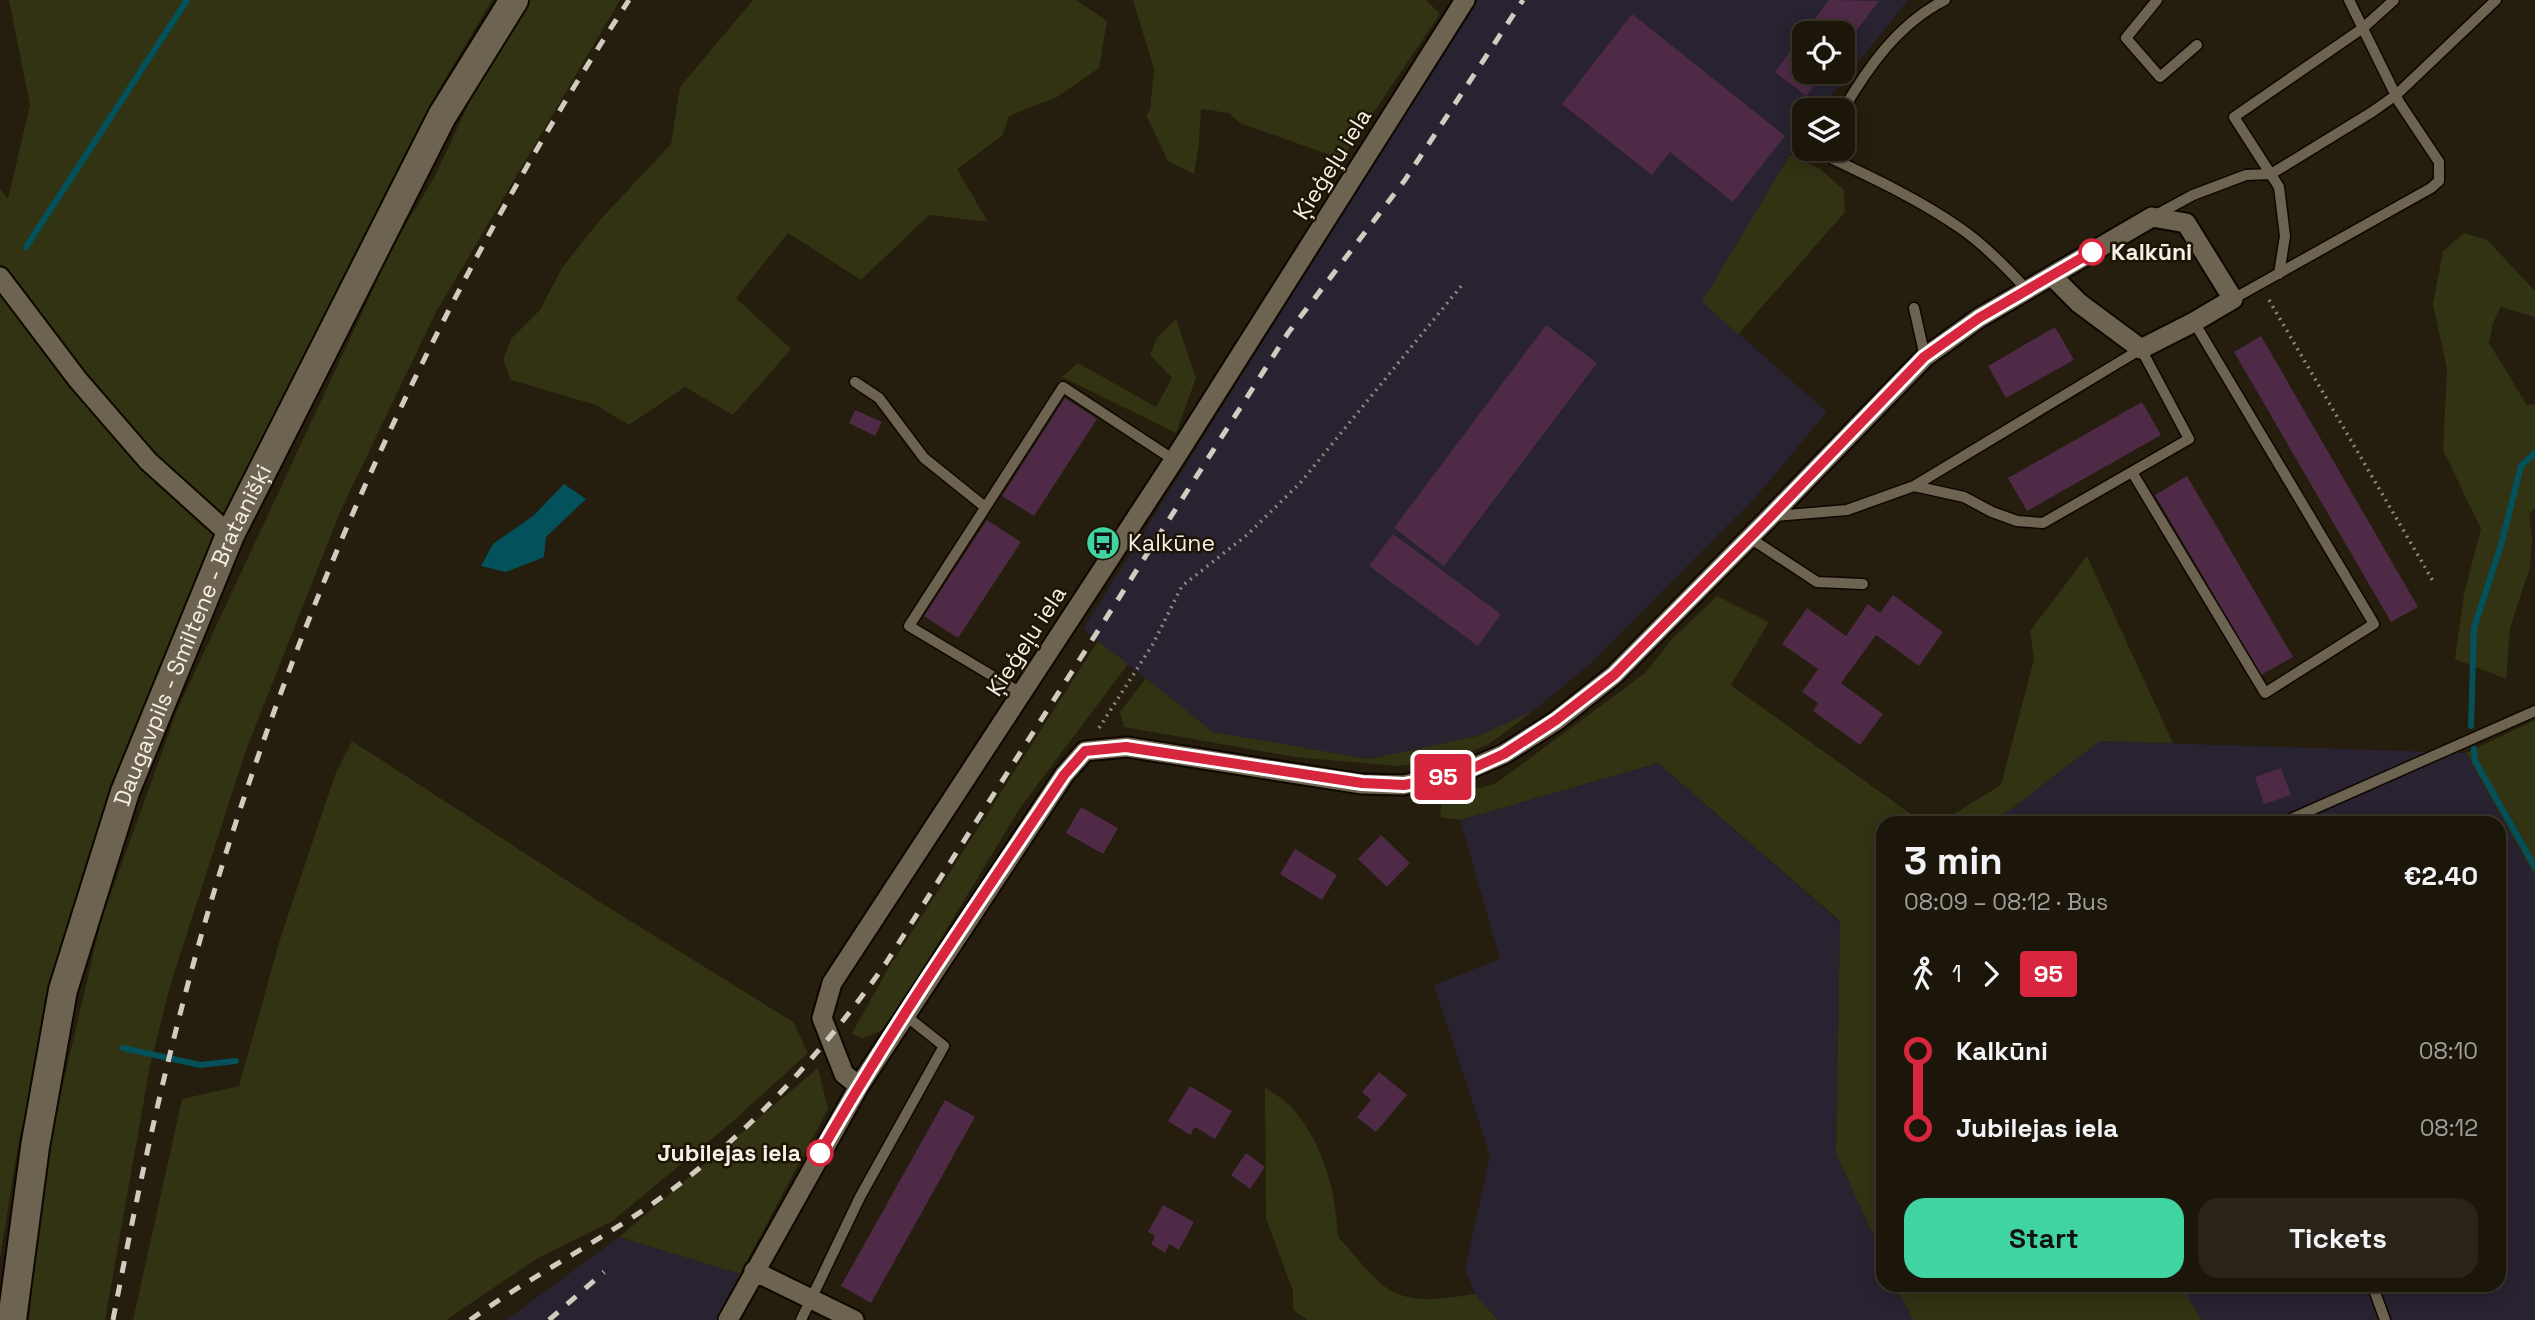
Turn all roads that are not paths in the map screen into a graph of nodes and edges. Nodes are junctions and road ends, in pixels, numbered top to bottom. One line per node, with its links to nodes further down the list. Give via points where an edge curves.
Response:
1 (514, 0): 30 (main road, Daugavpils - Smiltene - Bratanišķi, via 442,116)
2 (1465, 0): 25 (street, Ķieģeļu iela)
3 (1945, 0): 11 (lane, via 1925,10 1893,40)
4 (2157, 0): 9 (lane, via 2126,38 2160,77)
5 (2349, 0): 8 (lane)
6 (2394, 0): 8 (lane)
7 (2496, 0): 10 (lane)
8 (2363, 28): 10 (lane); 13 (lane, via 2234,117)
9 (2197, 45)
10 (2396, 94): 13 (lane); 15 (lane, via 2439,162 2439,181)
11 (1850, 98)
12 (1837, 161): 18 (lane, via 1962,229)
13 (2271, 174): 14 (lane, via 2246,175); 15 (lane, via 2279,187 2285,236)
14 (2152, 217): 16 (street); 19 (street, via 2186,223)
15 (2279, 274): 19 (lane)
16 (2052, 276): 18 (street); 22 (street, via 2079,303)
17 (0, 277): 30 (street, via 78,380 148,461)
18 (2027, 290): 23 (street)
19 (2233, 299): 21 (street)
20 (1914, 308): 23 (lane)
21 (2193, 322): 22 (street); 26 (lane, via 2374,624 2265,694)
22 (2141, 349): 26 (lane, via 2189,439); 27 (lane)
23 (1924, 357): 29 (street)
24 (855, 382): 28 (lane, via 879,398 924,458)
25 (1174, 460): 28 (lane, via 1063,387); 33 (street, Ķieģeļu iela)
26 (2132, 472): 27 (lane, via 2043,523 2017,521 1964,497)
27 (1914, 486): 29 (lane, via 1847,510)
28 (985, 507): 33 (lane, via 909,626)
29 (1771, 516): 31 (street)
30 (230, 534): 41 (main road, Daugavpils - Smiltene - Bratanišķi, via 125,792 63,990 35,1147)
31 (1750, 538): 32 (lane, via 1817,582); 36 (street, via 1614,675 1525,741 1460,774 1404,785 1362,783 1126,747 1085,751 1064,775)
32 (1863, 584)
33 (1021, 693): 37 (street, Ķieģeļu iela, via 832,983 822,1018 844,1074)
34 (2535, 711): 35 (lane)
35 (2298, 816)
36 (905, 1015): 37 (street); 40 (lane, via 944,1046)
37 (859, 1086): 38 (street)
38 (754, 1271): 40 (street); 42 (street)
39 (2375, 1292): 45 (lane)
40 (809, 1299): 43 (lane); 44 (street)
41 (12, 1320)
42 (728, 1320)
43 (800, 1320)
44 (854, 1320)
45 (2385, 1320)

